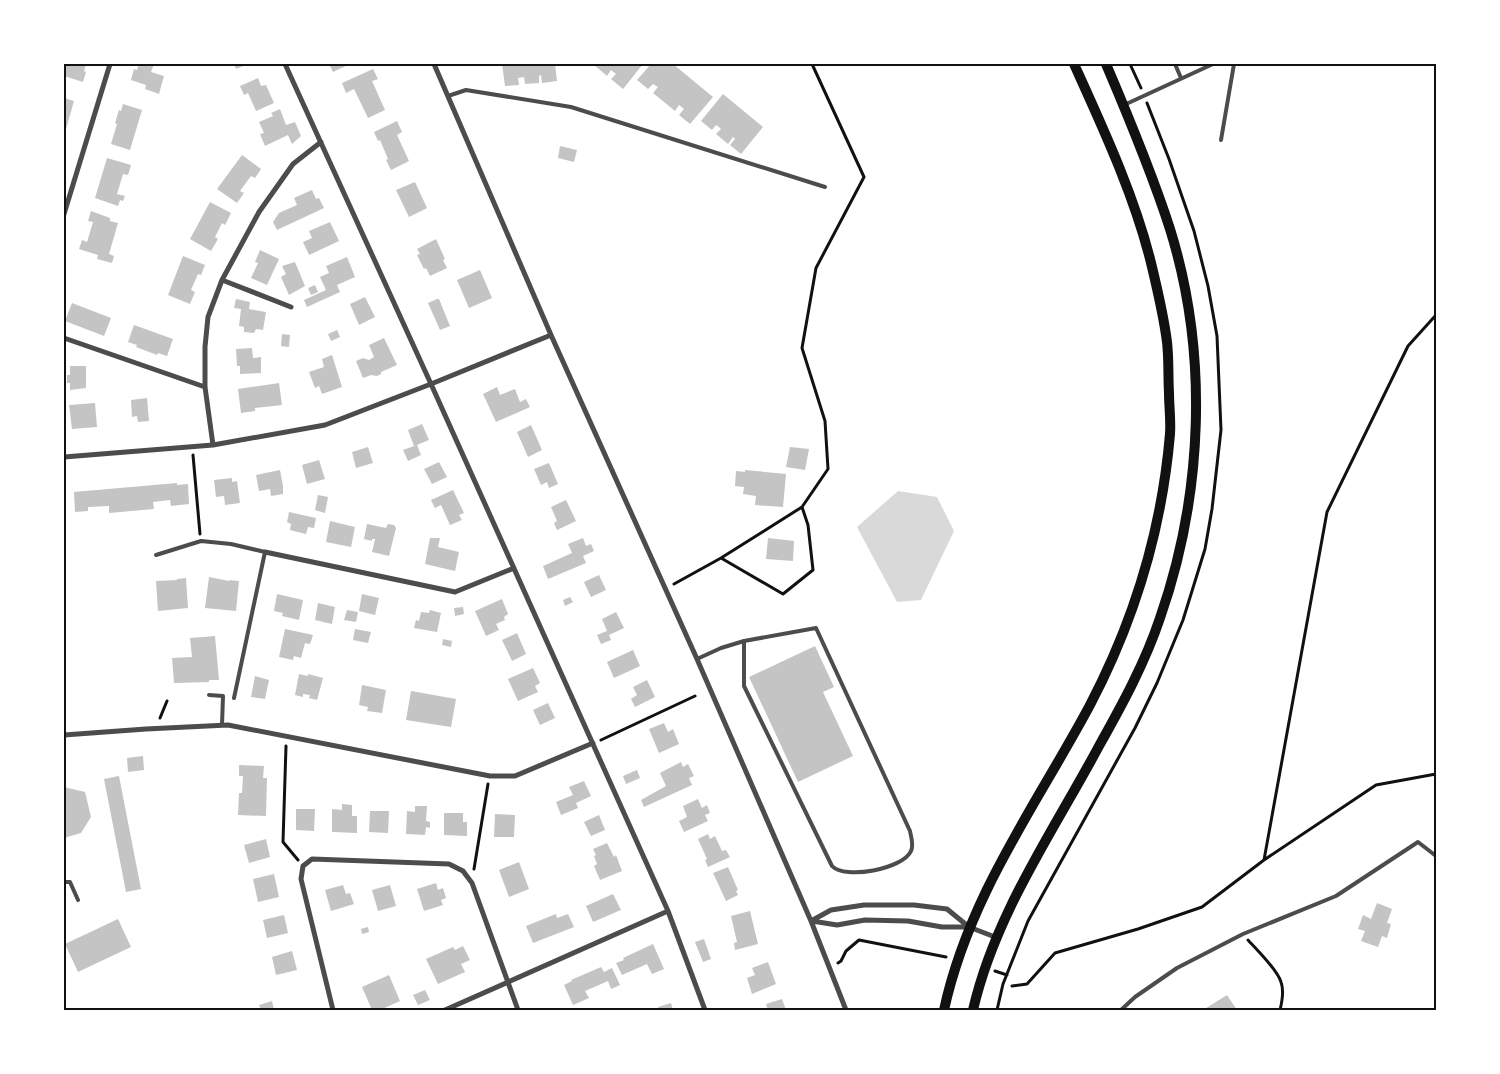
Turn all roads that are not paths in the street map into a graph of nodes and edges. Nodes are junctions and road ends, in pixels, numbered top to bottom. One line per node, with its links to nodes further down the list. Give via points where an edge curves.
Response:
1 (110, 64): 15 (street)
2 (285, 64): 13 (street)
3 (434, 64): 10 (street)
4 (1074, 64): 39 (main road, via 1136,213 1152,267 1167,343 1170,431 1163,490 1151,549 1113,655 1090,704 983,895)
5 (1106, 64): 11 (main road)
6 (1174, 64): 9 (lane)
7 (1213, 64): 9 (lane)
8 (1234, 64): 12 (lane)
9 (1181, 78): 11 (lane)
10 (448, 96): 14 (lane, via 466,90 571,107); 18 (street)
11 (1124, 105): 40 (main road, via 1170,230 1185,294 1193,341 1196,412 1192,482 1179,556 1160,619 1139,670)
12 (1221, 140)
13 (321, 142): 16 (street, via 293,164 259,212); 20 (street)
14 (825, 187)
15 (64, 214)
16 (222, 280): 17 (street); 21 (street, via 208,317)
17 (291, 306)
18 (551, 335): 20 (street); 28 (street)
19 (64, 338): 21 (street)
20 (431, 384): 22 (street, via 325,425); 26 (street)
21 (205, 387): 22 (street)
22 (213, 445): 23 (street)
23 (64, 457)
24 (265, 552): 25 (lane, via 231,544 201,542); 26 (street, via 455,592); 30 (lane)
25 (156, 555)
26 (514, 568): 33 (street)
27 (744, 641): 27 (lane, via 744,686 832,866 841,872 880,870 906,858 912,850 910,831 816,628); 28 (lane)
28 (697, 659): 38 (street)
29 (209, 694): 31 (lane, via 223,696)
30 (234, 698)
31 (222, 725): 32 (street); 33 (street, via 490,776 515,776)
32 (64, 735)
33 (593, 743): 37 (street)
34 (1436, 856): 49 (lane, via 1418,842 1336,896 1243,934 1177,968)
35 (64, 882): 36 (lane, via 70,882)
36 (78, 900)
37 (668, 911): 41 (street); 45 (street)
38 (811, 921): 39 (street, via 836,925 864,920 908,921 942,927); 39 (street, via 831,910 864,905 914,905 947,909); 46 (street)
39 (970, 927): 40 (street); 47 (main road)
40 (995, 937): 48 (main road)
41 (507, 983): 42 (street, via 472,883 463,871 449,864 312,859 303,866 301,879); 43 (street); 44 (street)
42 (333, 1010)
43 (445, 1010)
44 (518, 1010)
45 (705, 1010)
46 (846, 1010)
47 (944, 1010)
48 (973, 1010)
49 (1122, 1010)

